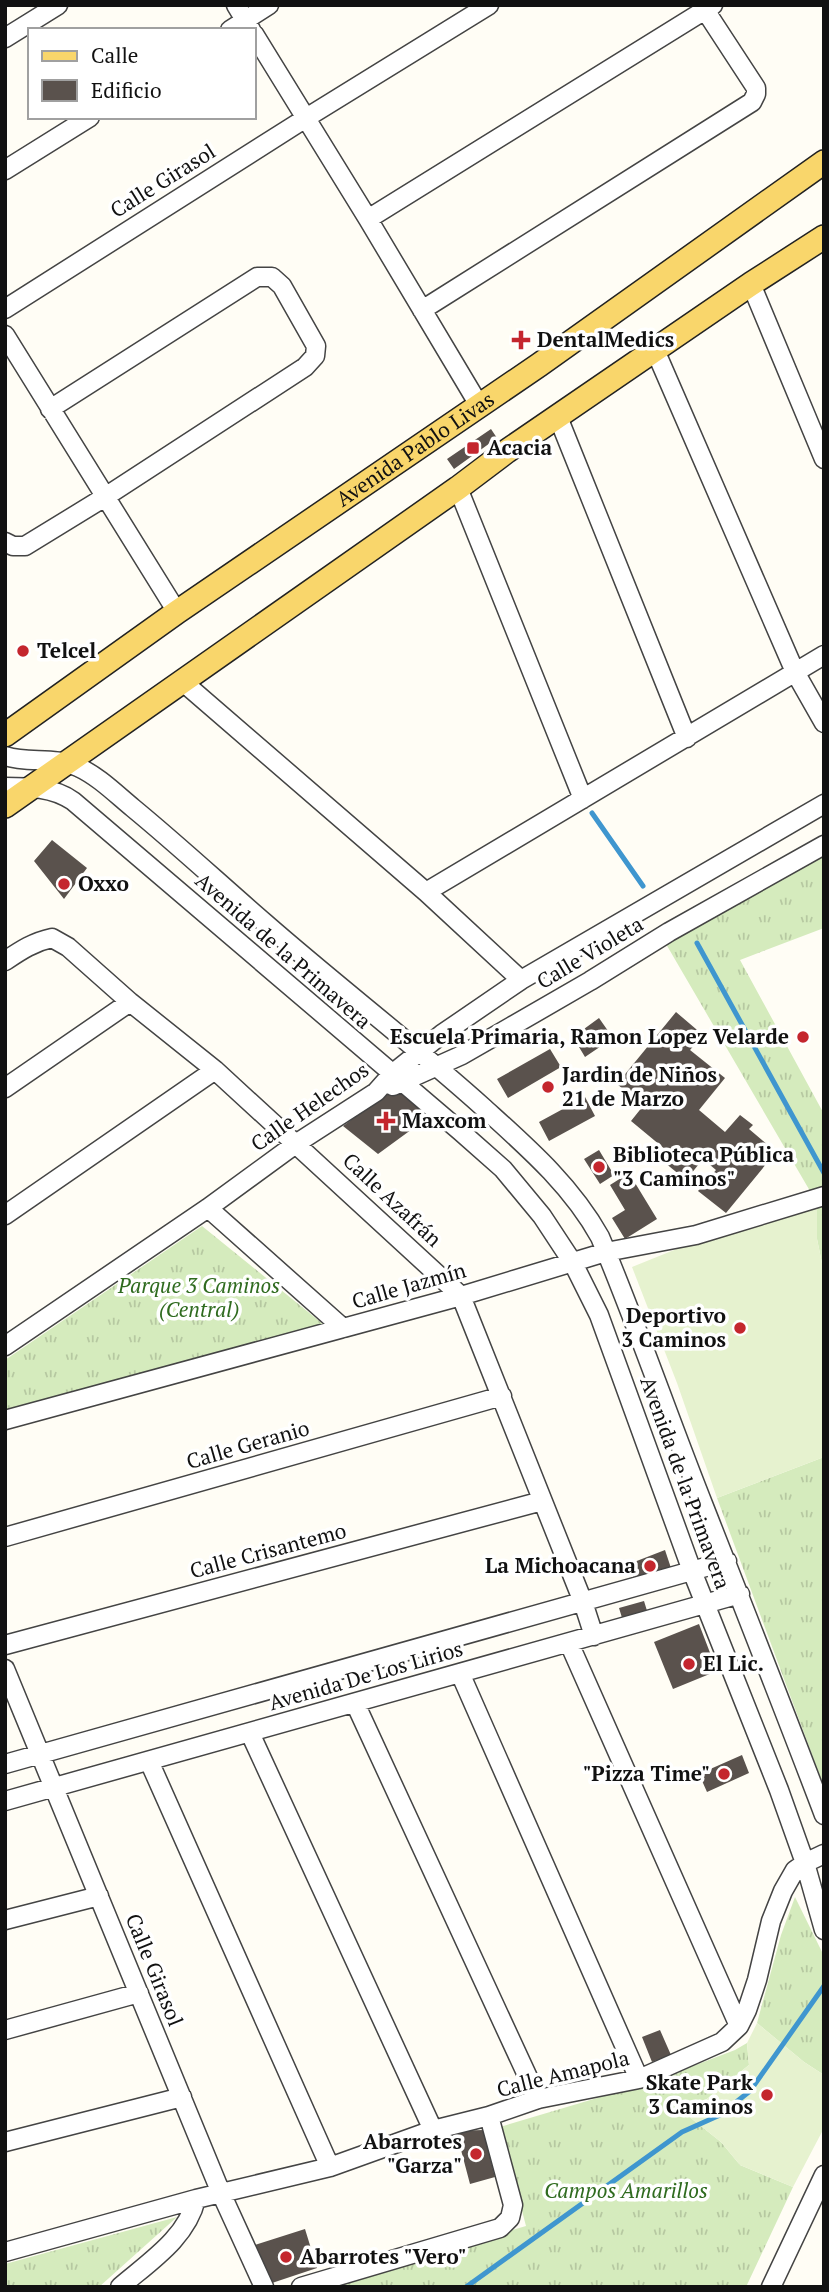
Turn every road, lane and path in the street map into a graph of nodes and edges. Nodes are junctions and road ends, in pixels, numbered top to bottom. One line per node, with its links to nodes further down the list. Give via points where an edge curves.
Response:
1 (58, 5): 6 (street)
2 (269, 5): 5 (street)
3 (489, 5): 8 (street, Calle Girasol)
4 (709, 8): 12 (street); 16 (street, via 756,88 752,102)
5 (243, 24)
6 (5, 38)
7 (256, 43): 8 (street)
8 (306, 117): 12 (street); 15 (street, Calle Girasol)
9 (87, 119): 11 (street)
10 (824, 162): 19 (main road, Avenida Pablo Livas)
11 (5, 170)
12 (368, 219): 16 (street)
13 (824, 237): 14 (main road)
14 (751, 284): 18 (main road); 22 (street)
15 (5, 309)
16 (422, 310): 19 (street)
17 (5, 335): 20 (street)
18 (655, 350): 21 (main road); 28 (street)
19 (479, 405): 26 (main road, Avenida Pablo Livas)
20 (50, 410): 24 (street); 24 (street, via 257,278 272,277 282,286 316,346 306,367)
21 (558, 417): 23 (main road); 32 (street)
22 (824, 459)
23 (458, 488): 29 (main road); 37 (street)
24 (105, 497): 25 (street, via 25,546); 26 (street)
25 (5, 542)
26 (177, 612): 31 (main road, Avenida Pablo Livas)
27 (824, 656): 28 (street)
28 (795, 672): 30 (street); 32 (street)
29 (183, 682): 34 (main road); 41 (street)
30 (824, 723)
31 (5, 735)
32 (687, 738): 37 (street)
33 (5, 756): 34 (street, Avenida de la Primavera)
34 (65, 763): 36 (main road); 45 (street, Avenida de la Primavera, via 92,775)
35 (5, 787): 36 (street, Avenida de la Primavera)
36 (34, 788): 39 (main road); 48 (street, Avenida de la Primavera, via 62,793 73,801)
37 (583, 799): 41 (street)
38 (824, 804): 43 (street, Calle Helechos)
39 (5, 806)
40 (824, 845): 46 (street, Calle Violeta)
41 (426, 892): 43 (street)
42 (5, 961): 44 (street, Calle Azafrán, via 29,945 52,938)
43 (522, 979): 45 (street, Calle Helechos)
44 (131, 1002): 47 (street, Calle Azafrán); 49 (street)
45 (420, 1052): 46 (street, Avenida de la Primavera); 48 (street, Calle Helechos)
46 (439, 1067): 48 (street, Calle Violeta); 54 (street, Avenida de la Primavera, via 549,1168 587,1214)
47 (215, 1070): 50 (street, Calle Azafrán); 53 (street)
48 (398, 1078): 50 (street, Calle Helechos); 55 (street, Avenida de la Primavera, via 503,1169)
49 (5, 1088)
50 (297, 1143): 52 (street, Calle Helechos); 56 (street, Calle Azafrán)
51 (824, 1196): 54 (street, Calle Jazmín, via 695,1235)
52 (208, 1208): 57 (street); 58 (street, Calle Helechos)
53 (5, 1215)
54 (606, 1252): 55 (street, Calle Jazmín); 63 (street, Avenida de la Primavera)
55 (573, 1262): 56 (street, Calle Jazmín); 64 (street, Avenida de la Primavera, via 612,1349)
56 (461, 1296): 57 (street, Calle Jazmín); 59 (street, Calle Azafrán)
57 (344, 1328): 60 (street, Calle Jazmín)
58 (5, 1346)
59 (502, 1396): 61 (street, Calle Azafrán); 62 (street, Calle Geranio)
60 (5, 1420)
61 (542, 1501): 66 (street, Calle Azafrán); 70 (street, Calle Crisantemo)
62 (5, 1537)
63 (727, 1561): 64 (street, Avenida De Los Lirios); 65 (street, Avenida de la Primavera)
64 (692, 1571): 66 (street, Avenida De Los Lirios); 67 (street, Avenida de la Primavera)
65 (740, 1594): 67 (street, Avenida De Los Lirios); 80 (street, Avenida de la Primavera)
66 (583, 1602): 68 (street, Calle Azafrán); 75 (street, Avenida De Los Lirios)
67 (705, 1604): 68 (street, Avenida De Los Lirios); 82 (street, Avenida de la Primavera)
68 (594, 1636): 69 (street, Avenida De Los Lirios)
69 (569, 1643): 72 (street, Avenida De Los Lirios); 87 (street)
70 (5, 1646)
71 (5, 1669): 75 (street, Calle Girasol)
72 (460, 1673): 73 (street, Avenida De Los Lirios); 89 (street)
73 (355, 1703): 74 (street, Avenida De Los Lirios); 91 (street)
74 (250, 1732): 76 (street, Avenida De Los Lirios); 93 (street)
75 (40, 1754): 77 (street, Avenida De Los Lirios); 78 (street, Calle Girasol)
76 (149, 1761): 78 (street, Avenida De Los Lirios); 95 (street)
77 (5, 1764)
78 (54, 1787): 79 (street, Avenida De Los Lirios); 83 (street, Calle Girasol)
79 (5, 1801)
80 (824, 1815)
81 (824, 1854): 82 (street)
82 (805, 1863): 85 (street, Avenida de la Primavera); 87 (street, via 789,1879 776,1906 757,1980)
83 (99, 1896): 84 (street); 86 (street, Calle Girasol)
84 (5, 1920)
85 (824, 1930)
86 (139, 1993): 88 (street); 90 (street, Calle Girasol)
87 (739, 2026): 89 (street, Calle Amapola, via 722,2042)
88 (5, 2030)
89 (639, 2079): 91 (street, Calle Amapola)
90 (182, 2097): 94 (street); 97 (street, Calle Girasol)
91 (538, 2099): 92 (street, Calle Amapola)
92 (489, 2116): 93 (street, Calle Amapola); 102 (street, via 513,2205 506,2223)
93 (433, 2130): 95 (street, Calle Amapola)
94 (5, 2142)
95 (330, 2167): 97 (street, Calle Amapola)
96 (824, 2175): 103 (street)
97 (221, 2193): 98 (street, Calle Amapola); 101 (street, Calle Girasol)
98 (196, 2199): 99 (street, Calle Amapola); 100 (street, via 178,2235)
99 (5, 2252)
100 (120, 2287)
101 (264, 2287)
102 (300, 2287)
103 (771, 2287)

